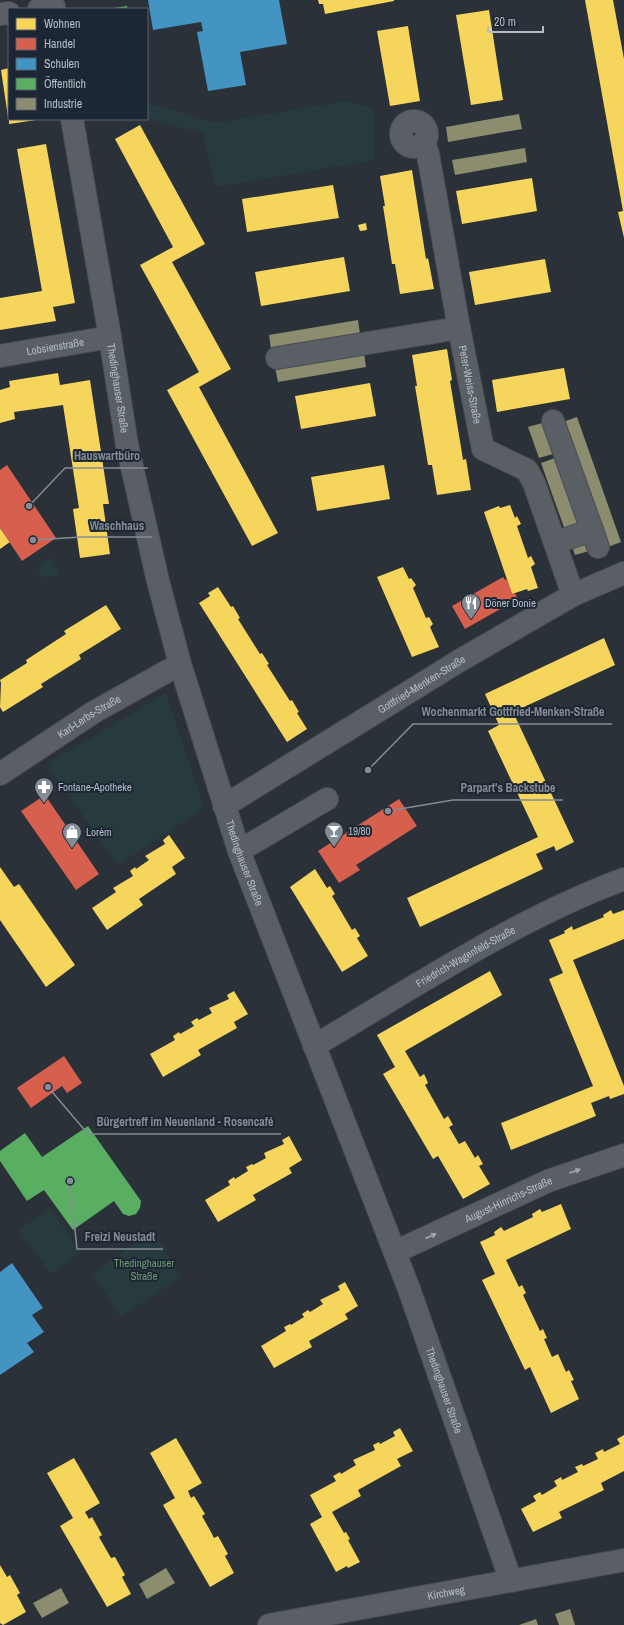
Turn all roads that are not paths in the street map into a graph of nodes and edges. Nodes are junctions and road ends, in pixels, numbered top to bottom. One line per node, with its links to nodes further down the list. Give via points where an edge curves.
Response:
1 (72, 120): 4 (street, Thedinghauser Straße)
2 (424, 142): 3 (street, Peter-Weiss-Straße)
3 (459, 328): 6 (street); 8 (street, Peter-Weiss-Straße, via 483,449 527,470)
4 (110, 337): 5 (street, Lobsienstraße); 11 (street, Thedinghauser Straße, via 126,445)
5 (0, 356)
6 (277, 358)
7 (553, 422): 8 (street, via 595,538)
8 (555, 543): 10 (street, Peter-Weiss-Straße)
9 (624, 572): 10 (street, Gottfried-Menken-Straße)
10 (573, 595): 14 (street, Gottfried-Menken-Straße, via 459,661)
11 (180, 664): 12 (street, Karl-Lerbs-Straße, via 94,712); 14 (street, Thedinghauser Straße)
12 (0, 774)
13 (327, 799): 15 (street)
14 (224, 806): 15 (street, Thedinghauser Straße)
15 (239, 852): 17 (street, Thedinghauser Straße)
16 (624, 879): 17 (street, Friedrich-Wagenfeld-Straße, via 497,938)
17 (314, 1046): 19 (street, Thedinghauser Straße)
18 (624, 1155): 19 (street, August-Hinrichs-Straße, one-way to 18, via 548,1181)
19 (395, 1252): 21 (street, Thedinghauser Straße)
20 (624, 1560): 21 (street, Kirchweg)
21 (511, 1581): 22 (street, Kirchweg)
22 (339, 1619): 23 (street, Kirchweg)
23 (269, 1625)

